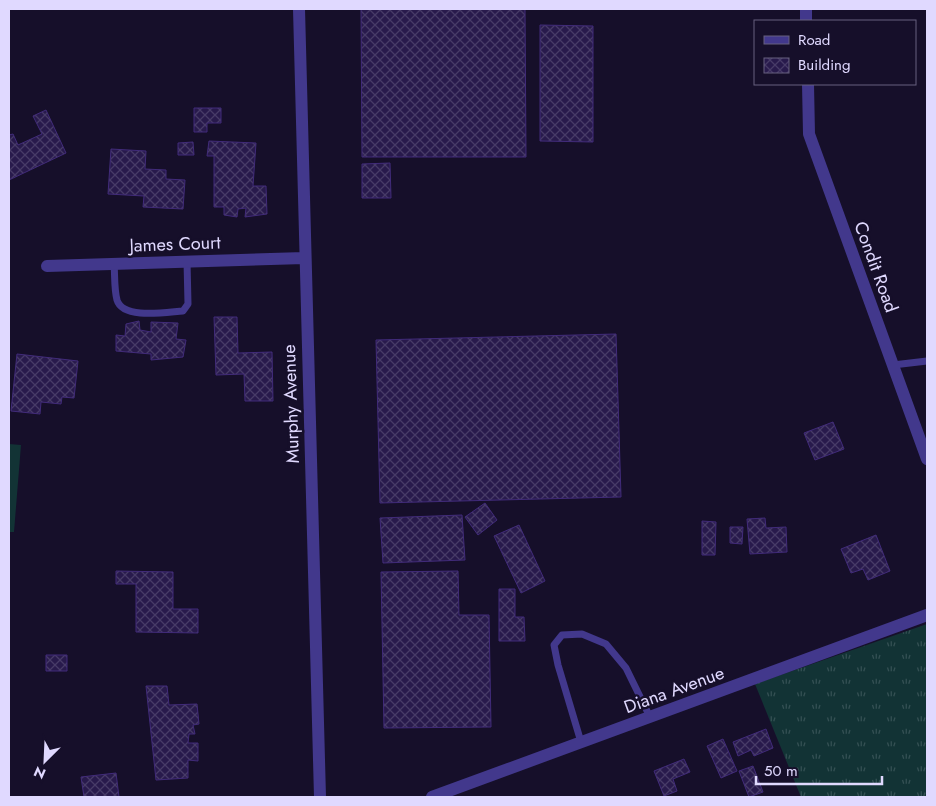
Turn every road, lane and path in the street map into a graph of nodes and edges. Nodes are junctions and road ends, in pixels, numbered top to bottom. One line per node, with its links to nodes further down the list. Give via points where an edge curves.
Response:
1 (299, 9): 3 (street, Murphy Avenue)
2 (808, 85): 8 (street, Condit Road, via 809,134)
3 (304, 258): 4 (street, James Court); 13 (street, Murphy Avenue)
4 (187, 261): 5 (street, James Court); 5 (lane, via 188,304 184,311 142,313 125,310 117,301)
5 (114, 264): 6 (street, James Court)
6 (47, 266)
7 (927, 361): 8 (lane)
8 (893, 366): 9 (street, Condit Road)
9 (927, 459)
10 (927, 615): 11 (street, Diana Avenue)
11 (650, 717): 12 (street, Diana Avenue); 12 (lane, via 626,668 606,644 582,634 562,635 554,645)
12 (581, 742): 14 (street, Diana Avenue)
13 (320, 797)
14 (432, 797)

